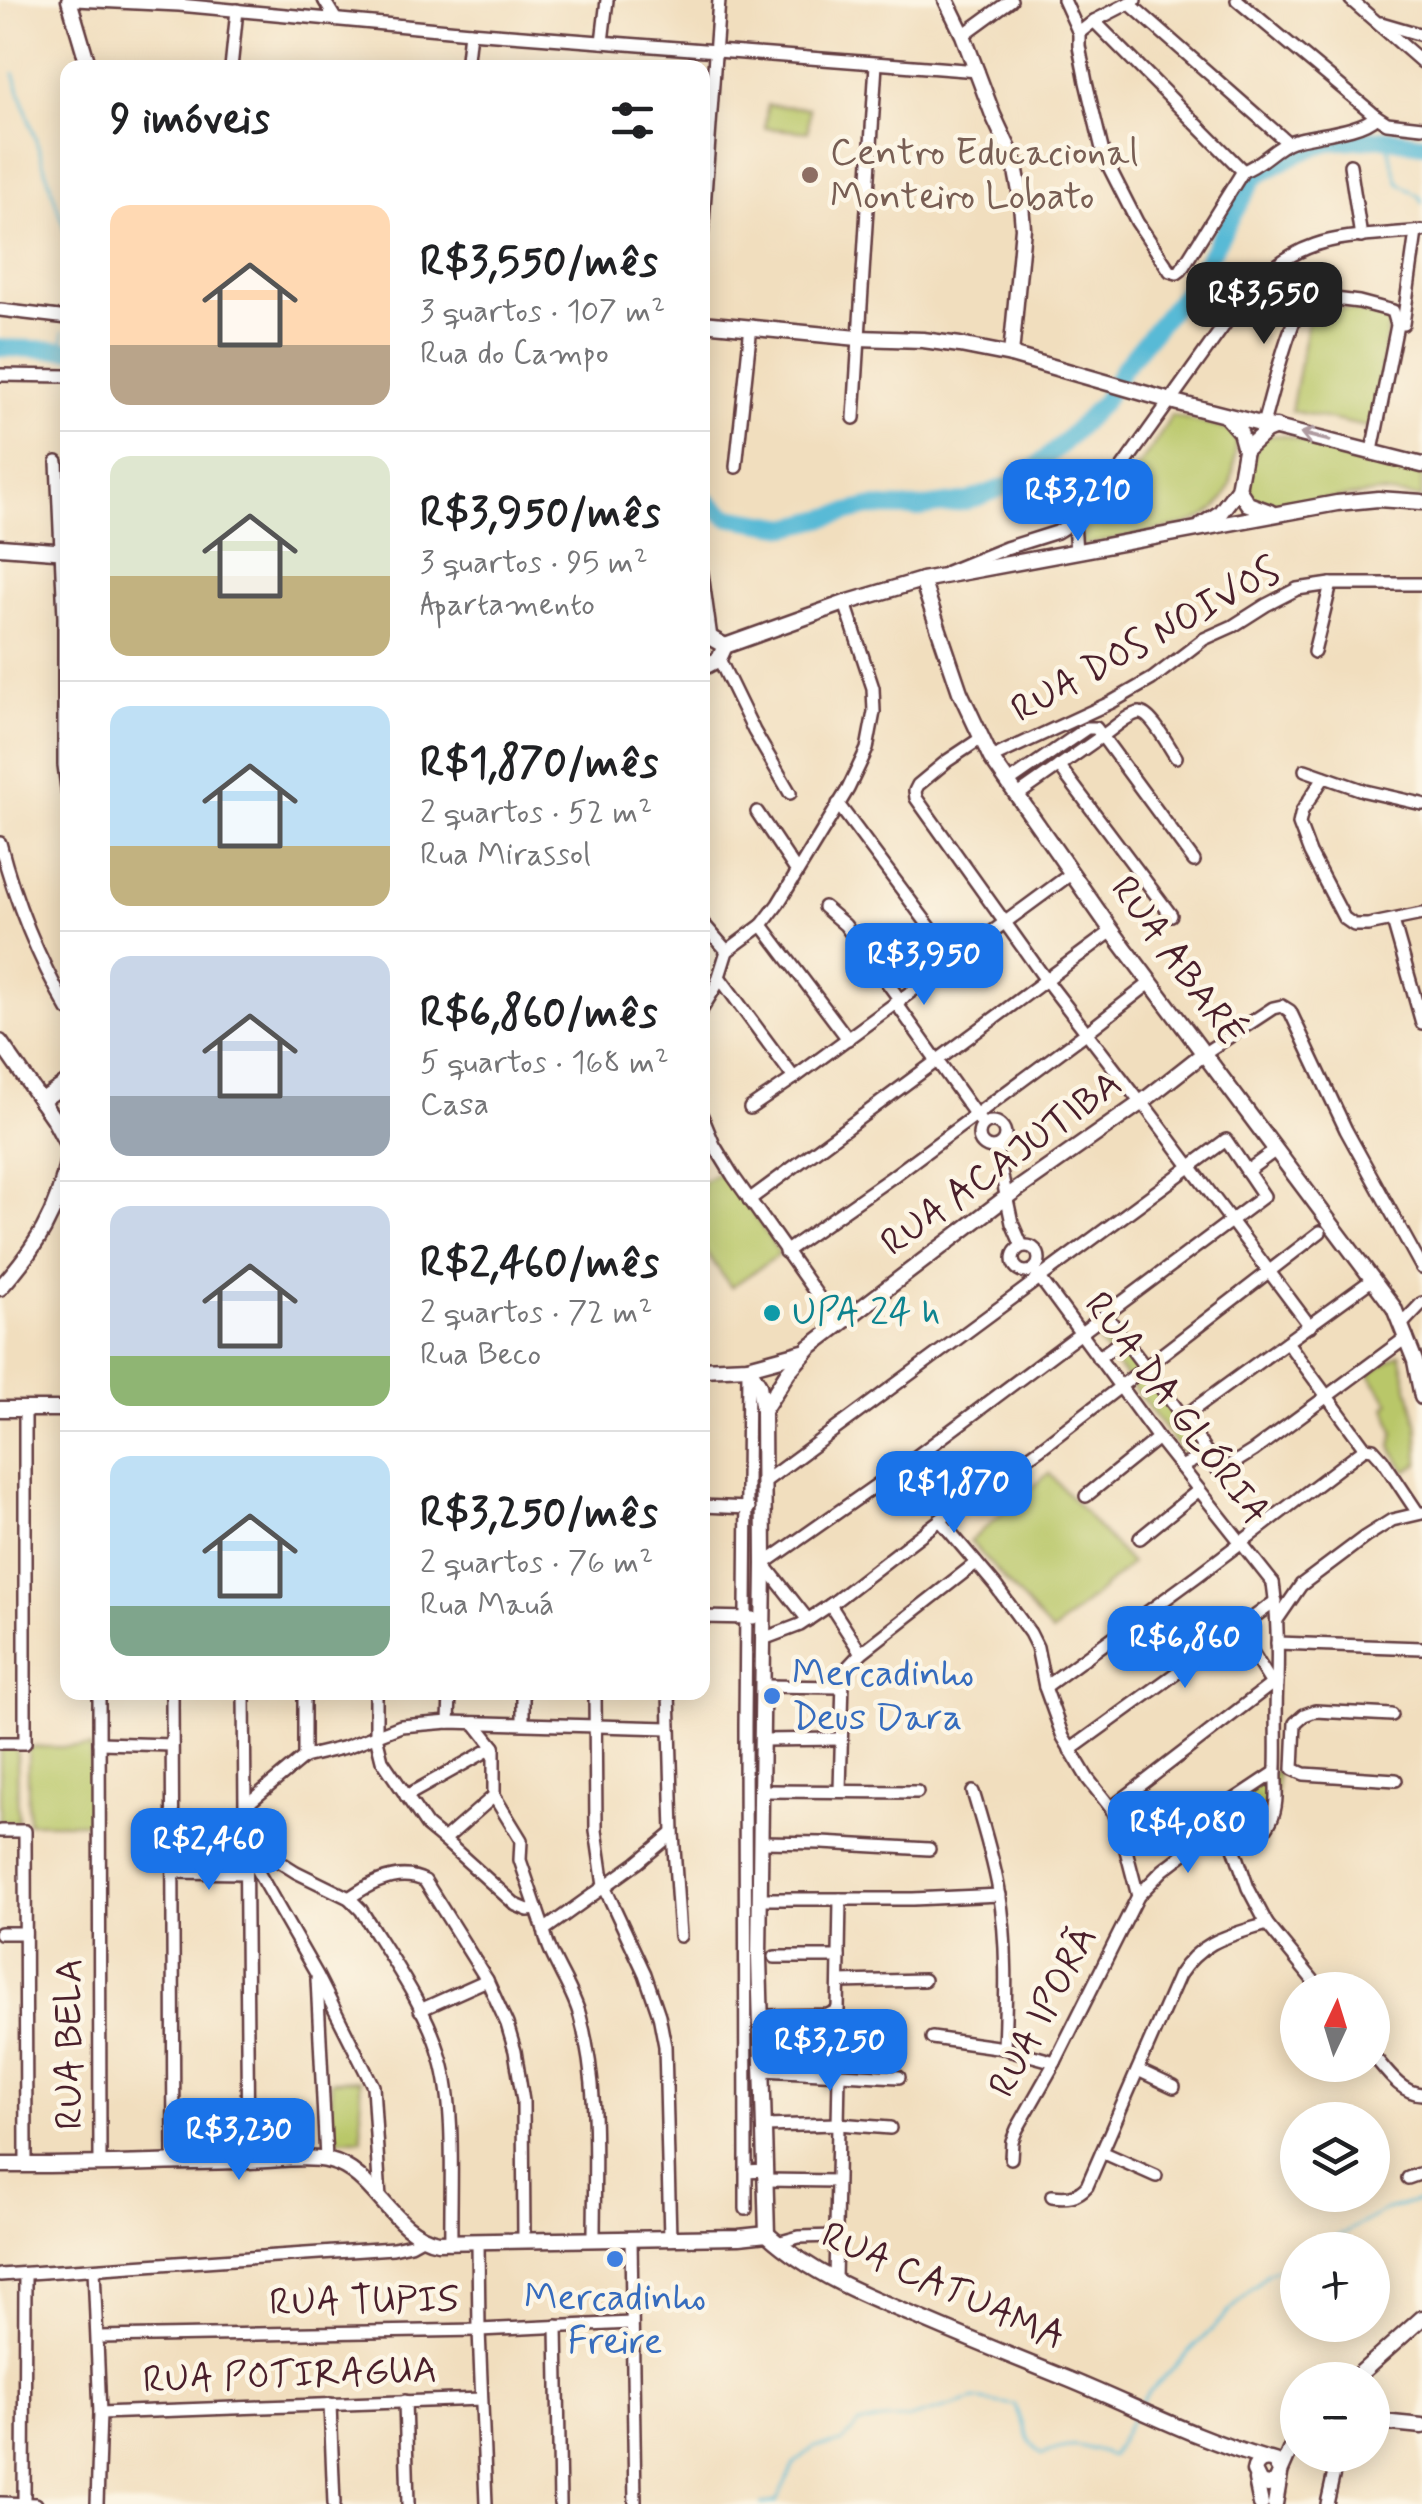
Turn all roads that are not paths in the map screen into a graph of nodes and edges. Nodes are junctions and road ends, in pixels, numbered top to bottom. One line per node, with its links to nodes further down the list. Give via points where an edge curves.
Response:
1 (72, 0): 11 (street); 23 (street)
2 (324, 0): 14 (street)
3 (607, 0): 21 (street)
4 (719, 0): 22 (street)
5 (946, 0): 20 (street)
6 (1010, 0): 20 (street)
7 (1064, 0): 18 (street)
8 (1237, 0): 30 (street)
9 (1351, 0): 12 (street)
10 (1132, 1): 15 (street); 32 (street)
11 (180, 3): 13 (street)
12 (1368, 4): 16 (street)
13 (237, 10): 14 (street); 24 (street)
14 (335, 18): 17 (street)
15 (1094, 21): 18 (street); 34 (street)
16 (1376, 22): 19 (street); 26 (street)
17 (470, 32): 21 (street); 25 (street)
18 (1080, 33): 34 (street, via 1102,149 1136,222 1170,271 1181,270)
19 (1422, 34)
20 (963, 36): 28 (street)
21 (602, 42): 22 (street)
22 (717, 50): 27 (street); 29 (street)
23 (87, 60)
24 (232, 60)
25 (467, 60)
26 (1422, 62)
27 (876, 64): 28 (street); 42 (street)
28 (978, 72): 43 (street, via 1020,192)
29 (710, 112)
30 (1376, 116): 31 (street); 32 (street, via 1357,128)
31 (1422, 126)
32 (1287, 142): 34 (street)
33 (1350, 166): 36 (street)
34 (1243, 171)
35 (1419, 231): 36 (street); 40 (street)
36 (1361, 237): 46 (street, via 1318,243 1277,263 1250,289)
37 (0, 310): 38 (street)
38 (60, 317)
39 (710, 323): 41 (street)
40 (1403, 324)
41 (751, 326): 42 (street); 54 (street)
42 (858, 338): 43 (street, via 932,341); 48 (street)
43 (1011, 355): 46 (street)
44 (0, 375): 45 (street)
45 (60, 376)
46 (1170, 401): 47 (street); 59 (street)
47 (1226, 416): 49 (street); 50 (street)
48 (854, 418)
49 (1270, 426): 50 (street); 51 (street, one-way to 49); 51 (street, via 1303,303 1318,297 1380,306 1393,310 1398,325)
50 (1245, 450): 55 (street)
51 (1372, 452): 53 (street)
52 (57, 462): 56 (street)
53 (1422, 464)
54 (736, 467)
55 (1238, 489): 58 (street, via 1254,508); 60 (street, via 1220,513)
56 (60, 501)
57 (1422, 502): 58 (street, via 1358,501)
58 (1280, 513): 60 (street)
59 (1074, 522): 63 (street); 64 (street)
60 (1192, 530): 63 (street)
61 (0, 547): 62 (street)
62 (60, 552)
63 (1076, 552): 64 (street)
64 (928, 579): 67 (street); 73 (street, RUA ABARÉ, via 948,660)
65 (1331, 584): 66 (street, RUA DOS NOIVOS); 69 (street, RUA DOS NOIVOS); 75 (street, RUA DOS NOIVOS, via 1288,593 1204,639 1112,702)
66 (1422, 584)
67 (845, 604): 70 (street); 82 (street, via 874,704 867,750)
68 (710, 640): 70 (street)
69 (1314, 652)
70 (722, 653): 71 (street); 80 (street, via 754,732)
71 (710, 662)
72 (1102, 736): 74 (street, via 1144,713); 76 (street); 79 (street, via 1087,728); 86 (street)
73 (980, 739): 75 (street, RUA ABARÉ); 93 (street, via 924,780 916,798)
74 (1176, 757)
75 (991, 758): 79 (street, RUA ABARÉ)
76 (1059, 766): 81 (street); 91 (street)
77 (1305, 770): 78 (street)
78 (1324, 776): 83 (street); 92 (street, via 1299,820 1310,853 1346,920 1363,926)
79 (1010, 782): 81 (street, RUA ABARÉ)
80 (790, 794)
81 (1018, 795): 88 (street, RUA ABARÉ)
82 (838, 804): 87 (street); 97 (street)
83 (1422, 804)
84 (756, 812): 87 (street)
85 (0, 842): 102 (street)
86 (1194, 861)
87 (797, 872): 94 (street)
88 (1072, 873): 93 (street); 96 (street, RUA ABARÉ)
89 (824, 906): 104 (street)
90 (1422, 914): 92 (street)
91 (1171, 915)
92 (1393, 921): 105 (street)
93 (1006, 924): 100 (street); 104 (street)
94 (762, 925): 98 (street); 107 (street)
95 (710, 931): 98 (street)
96 (1112, 931): 100 (street); 101 (street, RUA ABARÉ)
97 (944, 946)
98 (727, 951): 99 (street)
99 (720, 978): 103 (street); 111 (street)
100 (1046, 980): 106 (street); 110 (street)
101 (1150, 982): 106 (street); 109 (street, RUA ABARÉ)
102 (60, 993)
103 (710, 995)
104 (898, 1001): 107 (street); 110 (street)
105 (1422, 1023)
106 (1086, 1034): 114 (street); 116 (street)
107 (848, 1039): 111 (street)
108 (0, 1042): 113 (street)
109 (1203, 1054): 114 (street, RUA ACAJUTIBA); 120 (street, RUA ABARÉ); 130 (street, via 1273,1008 1290,1010)
110 (937, 1061): 116 (street); 125 (street)
111 (794, 1078): 115 (street)
112 (60, 1088): 113 (street)
113 (41, 1101): 117 (street)
114 (1141, 1102): 121 (street); 124 (street, RUA ACAJUTIBA)
115 (750, 1108)
116 (979, 1120): 119 (street, via 979,1140); 119 (street, via 1002,1126 1004,1141); 129 (street)
117 (60, 1131)
118 (710, 1134): 125 (street)
119 (996, 1148): 124 (street)
120 (1276, 1150): 122 (street); 133 (street, RUA ABARÉ)
121 (1191, 1166): 122 (street, via 1226,1140); 126 (street); 132 (street)
122 (1247, 1171): 126 (street, via 1264,1196)
123 (60, 1184): 134 (street, via 43,1231)
124 (1008, 1196): 128 (street); 137 (street, RUA ACAJUTIBA)
125 (749, 1200): 129 (street)
126 (1231, 1220): 131 (street); 136 (street)
127 (1320, 1232): 131 (street)
128 (1022, 1246): 132 (street, via 1038,1253); 132 (street, via 1012,1256 1014,1265)
129 (785, 1252): 137 (street)
130 (1422, 1268)
131 (1270, 1272): 138 (street); 146 (street)
132 (1037, 1274): 140 (street, RUA DA GLÓRIA); 161 (street)
133 (1373, 1279): 138 (street); 139 (street, RUA ABARÉ)
134 (0, 1288)
135 (1422, 1302): 139 (street)
136 (1105, 1314): 140 (street); 141 (street)
137 (839, 1326): 143 (street, RUA ACAJUTIBA)
138 (1310, 1326): 142 (street)
139 (1405, 1331): 145 (street, RUA ABARÉ); 150 (street)
140 (1080, 1333): 144 (street, RUA DA GLÓRIA); 171 (street)
141 (1124, 1339): 144 (street); 146 (street)
142 (1287, 1342): 150 (street); 156 (street)
143 (804, 1352): 147 (street); 155 (street, RUA ACAJUTIBA)
144 (1098, 1358): 149 (street, RUA DA GLÓRIA)
145 (1419, 1365): 151 (street, RUA ABARÉ)
146 (1144, 1366): 149 (street); 156 (street)
147 (748, 1367): 148 (street); 155 (street); 165 (street)
148 (710, 1369)
149 (1120, 1387): 157 (street, RUA DA GLÓRIA); 167 (street)
150 (1326, 1397): 158 (street); 159 (street, via 1226,1470 1218,1470)
151 (1422, 1397)
152 (0, 1409): 153 (street)
153 (25, 1409): 154 (street); 209 (street, via 25,1743)
154 (60, 1410)
155 (763, 1411): 161 (street)
156 (1183, 1417): 159 (street)
157 (1158, 1438): 160 (street, RUA DA GLÓRIA); 163 (street)
158 (1364, 1448): 166 (street, via 1382,1459); 169 (street)
159 (1207, 1454): 160 (street)
160 (1181, 1467): 162 (street, RUA DA GLÓRIA)
161 (764, 1482): 171 (street)
162 (1200, 1490): 168 (street); 169 (street, RUA DA GLÓRIA)
163 (1086, 1496)
164 (710, 1506): 165 (street)
165 (748, 1508): 177 (street)
166 (1420, 1513): 173 (street, via 1380,1528)
167 (940, 1520): 170 (street); 175 (street)
168 (1140, 1538)
169 (1241, 1543): 172 (street, RUA DA GLÓRIA); 187 (street)
170 (976, 1563): 184 (street); 187 (street, via 1038,1647)
171 (764, 1564): 177 (street); 178 (street)
172 (1273, 1583): 173 (street); 174 (street)
173 (1301, 1585): 179 (street)
174 (1276, 1601): 179 (street); 180 (street)
175 (830, 1606): 178 (street); 184 (street)
176 (710, 1617): 177 (street)
177 (756, 1619): 181 (street); 216 (street)
178 (808, 1620): 181 (street)
179 (1277, 1620): 182 (street)
180 (1237, 1628): 185 (street); 213 (street)
181 (763, 1639): 186 (street)
182 (1278, 1643): 183 (street); 185 (street)
183 (1422, 1648)
184 (861, 1653): 188 (street, via 846,1668)
185 (1274, 1682): 207 (street); 225 (street)
186 (763, 1686): 188 (street); 206 (street)
187 (1045, 1687): 213 (street)
188 (842, 1688): 205 (street)
189 (99, 1700): 210 (street, RUA BELA)
190 (172, 1700): 211 (street)
191 (244, 1700): 224 (street)
192 (304, 1700): 214 (street)
193 (376, 1700): 204 (street)
194 (450, 1700): 199 (street)
195 (523, 1700): 201 (street)
196 (595, 1700): 202 (street)
197 (669, 1700): 203 (street)
198 (1392, 1715): 208 (street, via 1308,1713 1296,1720)
199 (449, 1722): 200 (street); 204 (street, via 401,1726)
200 (475, 1723): 201 (street); 212 (street)
201 (524, 1724): 202 (street)
202 (595, 1726): 203 (street); 236 (street)
203 (669, 1728): 228 (street)
204 (376, 1736): 214 (street); 222 (street, via 382,1760)
205 (840, 1739): 206 (street); 218 (street)
206 (762, 1740): 221 (street)
207 (1277, 1741): 208 (street); 215 (street)
208 (1294, 1742): 217 (street, via 1296,1772)
209 (0, 1743)
210 (99, 1743): 211 (street); 279 (street, RUA BELA)
211 (172, 1744): 234 (street)
212 (494, 1747): 222 (street); 223 (street)
213 (1070, 1750): 225 (street)
214 (304, 1757): 224 (street)
215 (1276, 1772): 227 (street, RUA IPORÃ, via 1224,1808); 231 (street, via 1269,1824 1253,1838)
216 (745, 1773): 221 (street); 250 (street)
217 (1396, 1780)
218 (840, 1790): 219 (street); 221 (street)
219 (917, 1792)
220 (973, 1792): 237 (street)
221 (762, 1793): 230 (street)
222 (406, 1796): 229 (street)
223 (494, 1796): 229 (street); 242 (street, via 521,1840 520,1860)
224 (244, 1806): 232 (street)
225 (1111, 1808): 238 (street)
226 (0, 1831): 246 (street, via 25,1831)
227 (1214, 1831): 231 (street); 238 (street, RUA IPORÃ)
228 (673, 1833): 236 (street); 247 (street)
229 (444, 1840): 242 (street, via 516,1905)
230 (761, 1842): 233 (street); 240 (street)
231 (1232, 1842): 243 (street)
232 (245, 1845): 235 (street); 239 (street); 252 (street)
233 (928, 1849)
234 (174, 1872): 235 (street); 276 (street)
235 (246, 1873): 275 (street)
236 (604, 1886): 244 (street); 291 (street, via 645,1974 662,2030)
237 (1000, 1895): 241 (street); 260 (street)
238 (1138, 1896): 261 (street, RUA IPORÃ)
239 (350, 1898): 253 (street, via 392,1877 425,1881); 257 (street)
240 (761, 1899): 241 (street); 250 (street)
241 (840, 1899): 249 (street)
242 (537, 1910): 244 (street)
243 (1266, 1924): 251 (street); 263 (street, via 1213,1941 1192,1956)
244 (544, 1931): 295 (street, via 572,1991 588,2050 596,2136)
245 (0, 1932): 246 (street)
246 (25, 1932): 278 (street)
247 (680, 1936)
248 (775, 1957): 249 (street)
249 (839, 1957): 255 (street)
250 (752, 1965): 256 (street)
251 (1306, 1972)
252 (317, 1975): 274 (street); 287 (street, via 373,2086)
253 (487, 1980): 257 (street); 294 (street, via 512,2039 522,2087)
254 (924, 1980): 255 (street)
255 (839, 1982): 258 (street, via 838,2010 828,2015)
256 (753, 1996): 258 (street); 280 (street)
257 (420, 2010): 297 (street, via 447,2082)
258 (761, 2016): 262 (street)
259 (932, 2038): 260 (street)
260 (1004, 2048): 261 (street)
261 (1055, 2062): 273 (street, RUA IPORÃ, via 1016,2129)
262 (763, 2070): 265 (street); 270 (street)
263 (1138, 2070): 267 (street); 272 (street)
264 (1390, 2073): 268 (street, via 1406,2090)
265 (839, 2074): 266 (street); 269 (street)
266 (899, 2077)
267 (1174, 2086)
268 (1422, 2094)
269 (838, 2124): 270 (street); 271 (street); 285 (street)
270 (765, 2126): 282 (street)
271 (890, 2128)
272 (1102, 2152): 283 (street); 286 (street, via 1082,2192)
273 (1011, 2158)
274 (326, 2160): 275 (street); 287 (street, via 356,2174)
275 (248, 2161): 276 (street)
276 (174, 2162): 279 (street)
277 (0, 2165): 278 (street)
278 (26, 2165): 279 (street)
279 (100, 2166)
280 (746, 2172): 282 (street); 288 (street)
281 (1422, 2173): 284 (street)
282 (766, 2175): 285 (street); 292 (street)
283 (1156, 2176)
284 (1408, 2178)
285 (836, 2181): 289 (street)
286 (1052, 2196)
287 (380, 2199): 290 (street)
288 (746, 2209)
289 (835, 2236): 292 (street); 301 (street)
290 (422, 2238): 297 (street, RUA CATUAMA); 298 (street, via 394,2248)
291 (670, 2238): 292 (street, RUA CATUAMA); 293 (street, RUA CATUAMA)
292 (772, 2238): 301 (street, RUA CATUAMA)
293 (631, 2239): 295 (street, RUA CATUAMA); 303 (street)
294 (524, 2240): 295 (street, RUA CATUAMA); 296 (street, RUA CATUAMA)
295 (594, 2240)
296 (478, 2242): 297 (street, RUA CATUAMA); 305 (street)
297 (451, 2243)
298 (94, 2269): 299 (street); 306 (street)
299 (25, 2274): 300 (street); 320 (street)
300 (0, 2276)
301 (835, 2281): 314 (street, RUA CATUAMA)
302 (1422, 2318): 307 (street)
303 (631, 2324): 304 (street, RUA TUPIS); 327 (street)
304 (557, 2326): 305 (street, RUA TUPIS); 326 (street)
305 (479, 2330): 306 (street, RUA TUPIS); 308 (street)
306 (98, 2338): 311 (street)
307 (1373, 2362)
308 (481, 2399): 309 (street, RUA POTIRAGUA); 325 (street)
309 (405, 2401): 310 (street, RUA POTIRAGUA); 324 (street)
310 (330, 2404): 311 (street, RUA POTIRAGUA); 323 (street)
311 (100, 2413): 322 (street)
312 (1390, 2423): 313 (street)
313 (1422, 2426)
314 (1223, 2446): 316 (street, RUA CATUAMA); 318 (street, RUA CATUAMA)
315 (1280, 2457): 316 (street)
316 (1274, 2466): 318 (street, via 1255,2467); 318 (street, via 1276,2482 1268,2486); 329 (street)
317 (1334, 2472): 330 (street)
318 (1255, 2478): 328 (street)
319 (0, 2504): 320 (street)
320 (24, 2504): 321 (street)
321 (36, 2504)
322 (96, 2504)
323 (334, 2504)
324 (408, 2504)
325 (486, 2504)
326 (560, 2504)
327 (636, 2504)
328 (1262, 2504)
329 (1275, 2504)
330 (1327, 2504)

